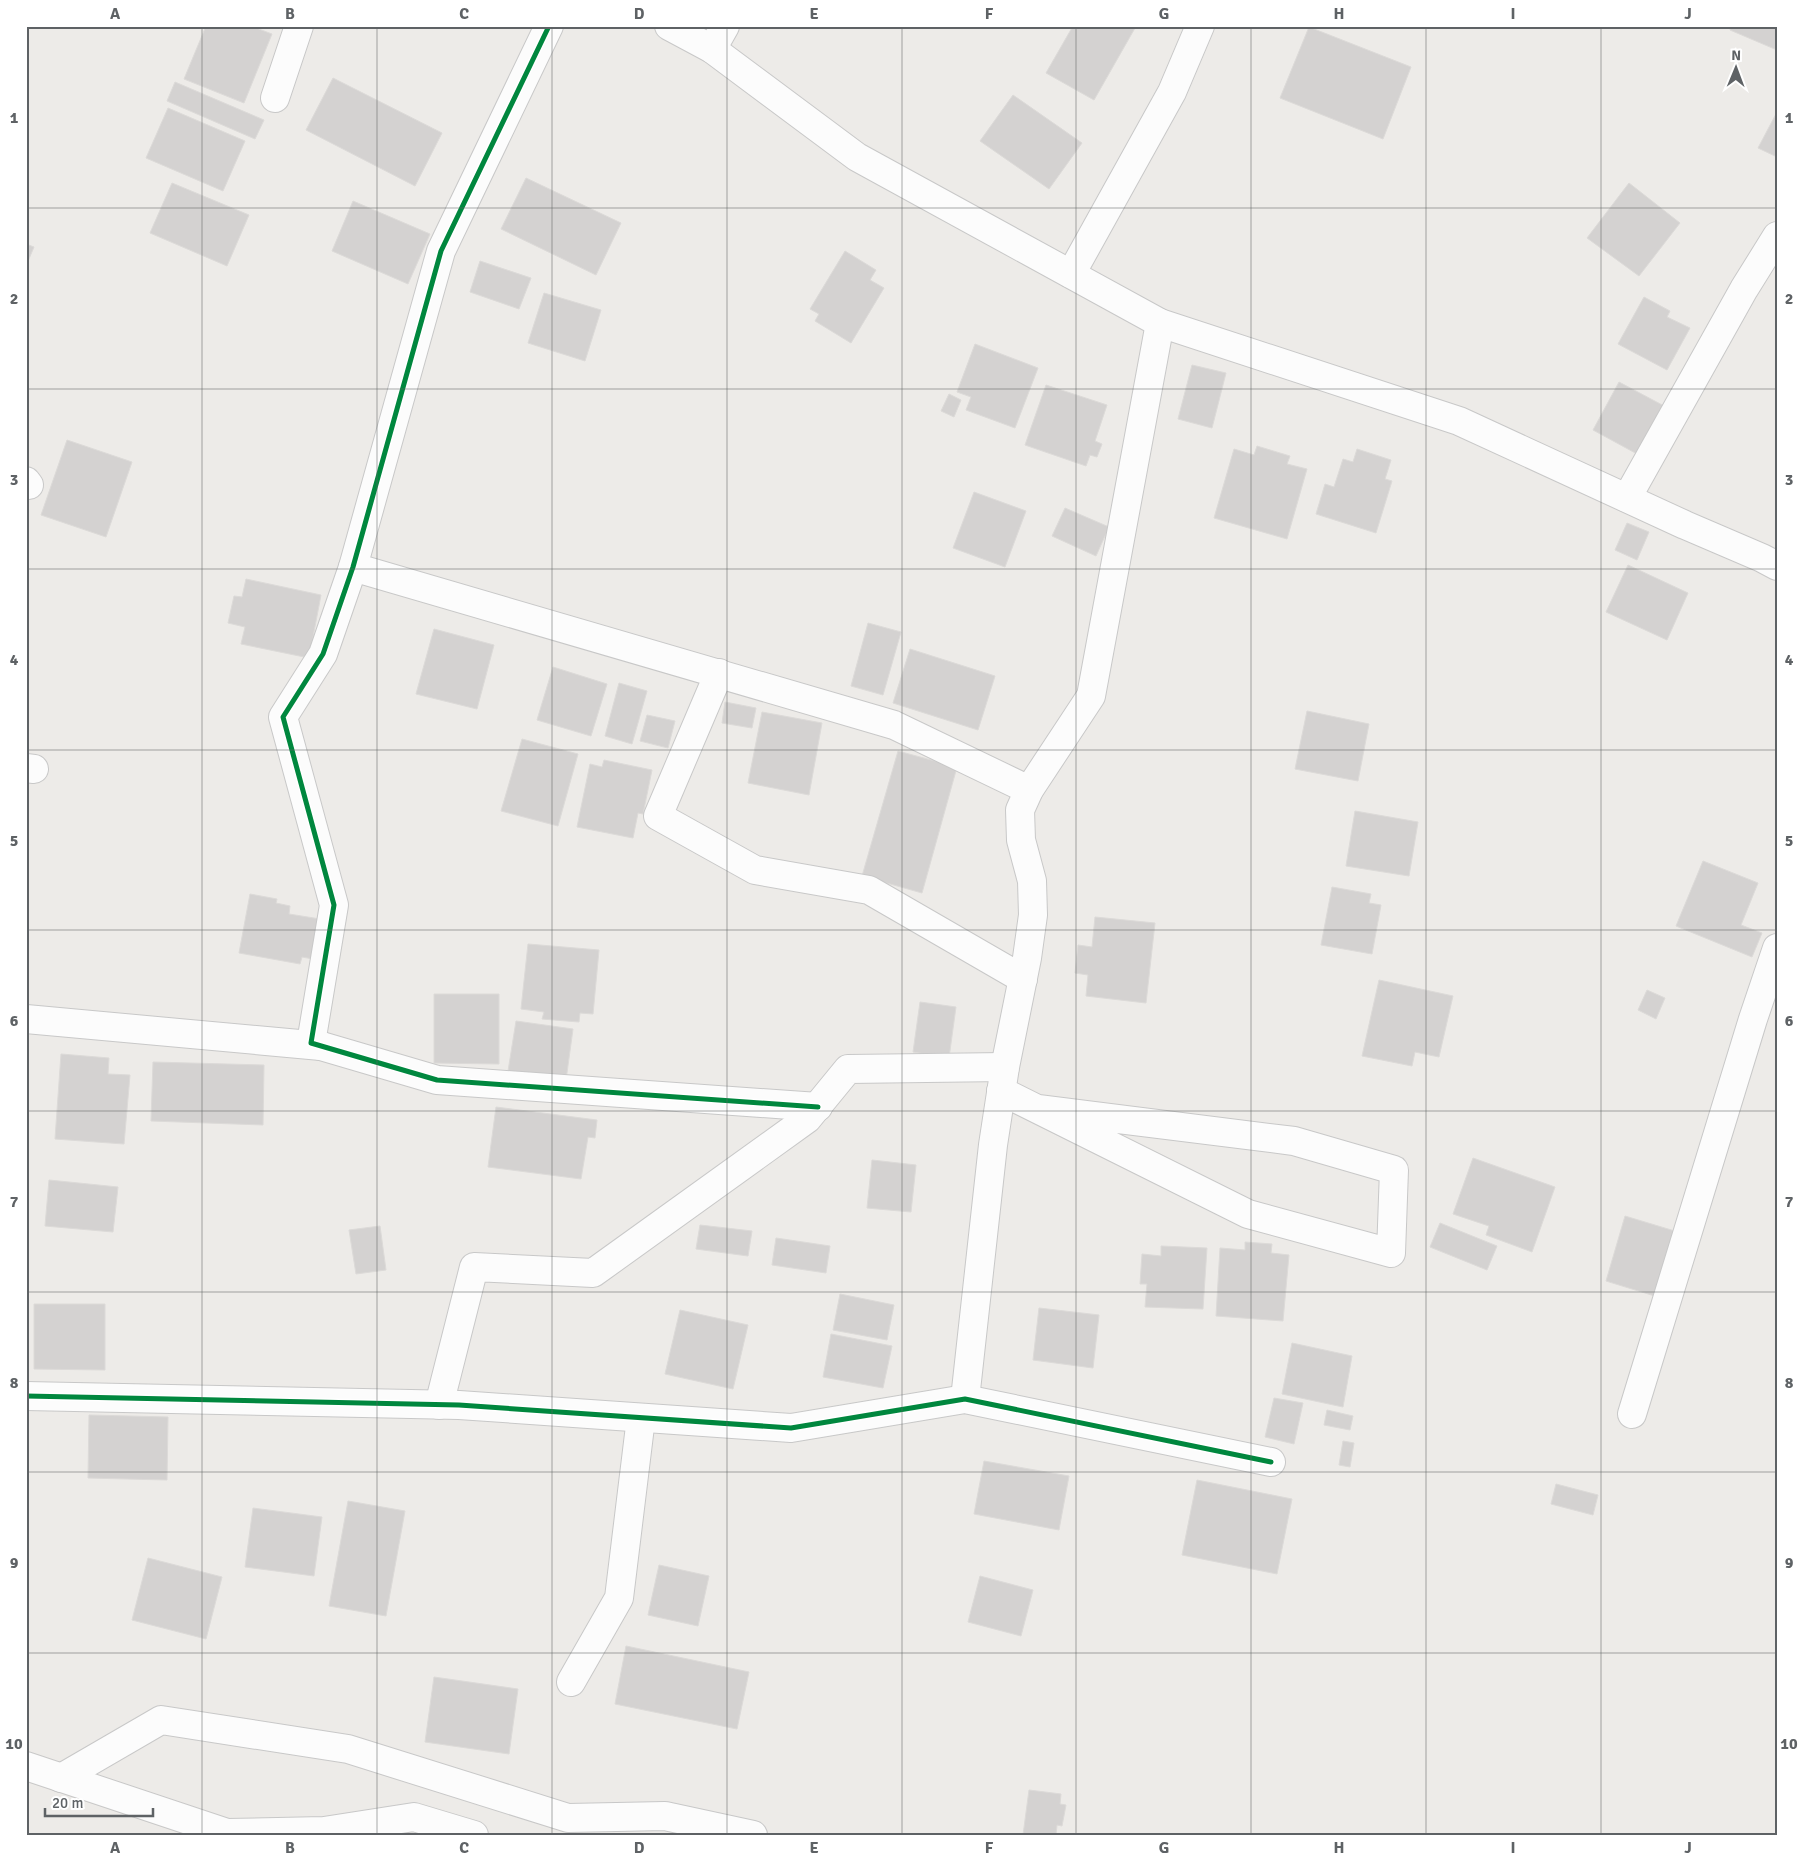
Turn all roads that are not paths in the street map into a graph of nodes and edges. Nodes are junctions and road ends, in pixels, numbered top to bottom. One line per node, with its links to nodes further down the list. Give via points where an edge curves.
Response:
1 (299, 26): 6 (street)
2 (549, 26): 12 (street, via 441,251)
3 (669, 26): 5 (street)
4 (1200, 26): 8 (street, via 1172,92)
5 (718, 38): 8 (street, via 856,157)
6 (275, 98)
7 (1777, 236): 10 (street)
8 (1071, 274): 9 (street)
9 (1160, 323): 10 (street, via 1459,421); 14 (street, via 1091,696)
10 (1627, 498): 11 (street)
11 (1777, 566)
12 (353, 567): 13 (street); 18 (street, via 323,654 283,717 334,905 311,1043)
13 (720, 673): 14 (street, via 894,725); 16 (street, via 658,816 755,870 868,890)
14 (1029, 790): 16 (street, via 1020,810 1021,840 1032,882 1033,915)
15 (1777, 948): 25 (street)
16 (1023, 979): 19 (street)
17 (26, 1019): 18 (street)
18 (321, 1046): 20 (street, via 437,1080)
19 (1003, 1079): 20 (street, via 848,1069); 21 (street); 23 (street)
20 (818, 1107): 24 (street, via 807,1119 593,1273 474,1267)
21 (1038, 1109): 21 (street, via 1248,1214 1391,1253 1394,1170 1294,1141)
22 (26, 1396): 24 (street)
23 (965, 1399): 26 (street, via 791,1428); 27 (street)
24 (439, 1405): 26 (street)
25 (1632, 1414)
26 (641, 1418): 28 (street, via 619,1598)
27 (1271, 1462)
28 (571, 1682)
29 (26, 1766): 30 (street)
30 (61, 1778): 31 (street, via 227,1833 324,1831 414,1817); 32 (street, via 161,1720 348,1750 568,1818 665,1816)
31 (474, 1835)
32 (753, 1835)

